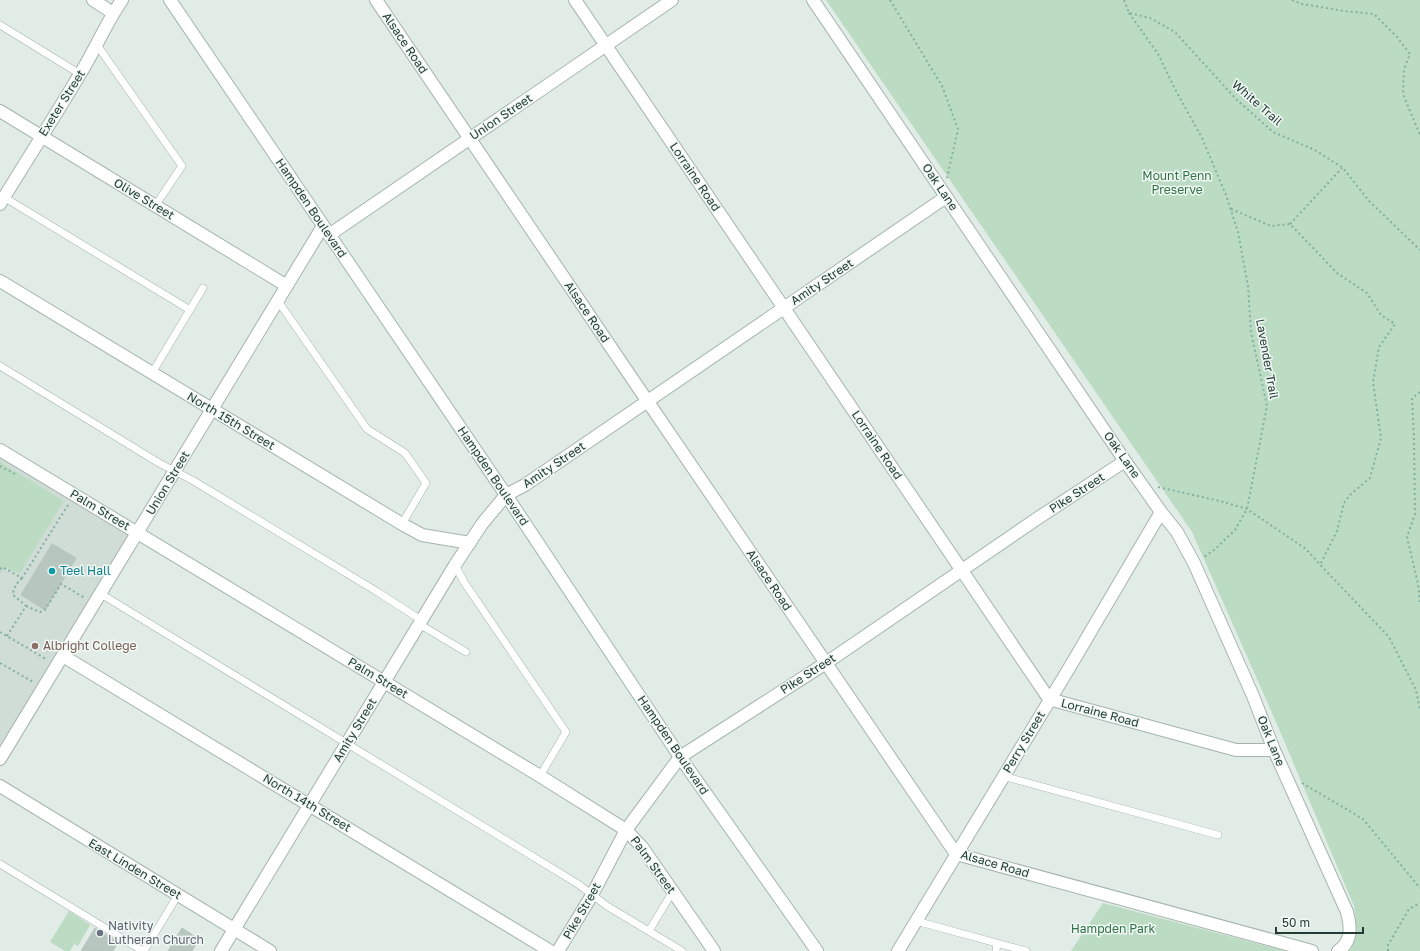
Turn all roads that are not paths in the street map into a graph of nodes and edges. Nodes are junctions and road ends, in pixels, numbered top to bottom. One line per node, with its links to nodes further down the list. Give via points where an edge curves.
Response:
1 (92, 0): 8 (street)
2 (122, 0): 8 (street, Exeter Street)
3 (170, 0): 19 (street, Hampden Boulevard)
4 (376, 0): 15 (street, Alsace Road)
5 (575, 0): 11 (street, Lorraine Road)
6 (672, 0): 11 (street, Union Street)
7 (813, 0): 16 (street, Oak Lane)
8 (113, 13): 10 (street, Exeter Street)
9 (0, 25): 12 (lane)
10 (97, 45): 12 (street, Exeter Street); 18 (lane, via 182,166)
11 (606, 45): 15 (street, Union Street); 24 (street, Lorraine Road)
12 (80, 74): 14 (street, Exeter Street)
13 (0, 111): 14 (street, Olive Street)
14 (41, 136): 17 (street, Exeter Street); 18 (street, Olive Street)
15 (470, 138): 19 (street, Union Street); 28 (street, Alsace Road)
16 (944, 193): 24 (street, Amity Street); 31 (street, Oak Lane)
17 (1, 199): 25 (lane)
18 (155, 206): 21 (street, Olive Street)
19 (326, 230): 21 (street, Union Street); 33 (street, Hampden Boulevard)
20 (0, 281): 27 (street, North 15th Street)
21 (287, 286): 23 (street, Union Street)
22 (203, 288): 25 (lane)
23 (278, 301): 29 (street, Union Street); 35 (lane, via 366,429 405,453 426,483)
24 (784, 308): 28 (street, Amity Street); 39 (street, Lorraine Road)
25 (190, 310): 27 (lane)
26 (0, 366): 32 (lane)
27 (152, 373): 29 (street, North 15th Street)
28 (648, 401): 33 (street, Amity Street, via 525,485); 44 (street, Alsace Road)
29 (212, 410): 32 (street, Union Street); 35 (street, North 15th Street)
30 (0, 450): 36 (street, Palm Street)
31 (1125, 461): 34 (street, Oak Lane); 39 (street, Pike Street)
32 (175, 471): 36 (street, Union Street); 41 (lane, via 370,587)
33 (506, 495): 37 (street, Amity Street); 49 (street, Hampden Boulevard)
34 (1161, 512): 46 (street, Perry Street); 48 (street, Oak Lane, via 1177,532 1194,563 1254,696)
35 (402, 524): 37 (street, North 15th Street, via 422,534)
36 (138, 533): 40 (street, Union Street); 45 (street, Palm Street)
37 (470, 543): 38 (street, Amity Street)
38 (455, 565): 41 (street, Amity Street); 51 (lane, via 566,732)
39 (962, 570): 44 (street, Pike Street); 46 (street, Lorraine Road)
40 (95, 593): 43 (street, Union Street); 47 (lane)
41 (420, 622): 42 (lane); 45 (street, Amity Street)
42 (466, 652)
43 (63, 656): 50 (street, Union Street); 54 (street, North 14th Street)
44 (826, 663): 49 (street, Pike Street); 57 (street, Alsace Road)
45 (384, 682): 47 (street, Amity Street); 51 (street, Palm Street)
46 (1049, 699): 48 (street, Lorraine Road, via 1236,750); 52 (street, Perry Street)
47 (347, 744): 54 (street, Amity Street); 61 (lane, via 578,884)
48 (1274, 750): 66 (street, Oak Lane, via 1347,912 1350,925 1348,938)
49 (680, 757): 55 (street, Pike Street); 74 (street, Hampden Boulevard)
50 (0, 759)
51 (540, 776): 55 (street, Palm Street)
52 (1002, 776): 56 (lane); 57 (street, Perry Street)
53 (0, 786): 60 (street, East Linden Street)
54 (310, 805): 63 (street, Amity Street); 70 (street, North 14th Street)
55 (626, 830): 59 (street, Palm Street, via 642,847); 61 (street, Pike Street)
56 (1218, 835)
57 (956, 854): 62 (street, Perry Street); 78 (street, Alsace Road)
58 (0, 864): 67 (lane)
59 (673, 891): 64 (lane); 73 (street, Palm Street)
60 (178, 895): 63 (street, East Linden Street); 67 (lane)
61 (592, 895): 64 (lane); 71 (street, Pike Street)
62 (916, 920): 65 (lane); 75 (street, Perry Street)
63 (235, 929): 68 (street, Amity Street); 69 (street, East Linden Street)
64 (649, 931): 72 (lane)
65 (997, 943): 76 (lane); 77 (lane)
66 (1339, 950)
67 (143, 951)
68 (222, 951)
69 (270, 951)
70 (550, 951)
71 (558, 951)
72 (682, 951)
73 (714, 951)
74 (816, 951)
75 (898, 951)
76 (996, 951)
77 (1026, 951)
78 (1312, 951)

